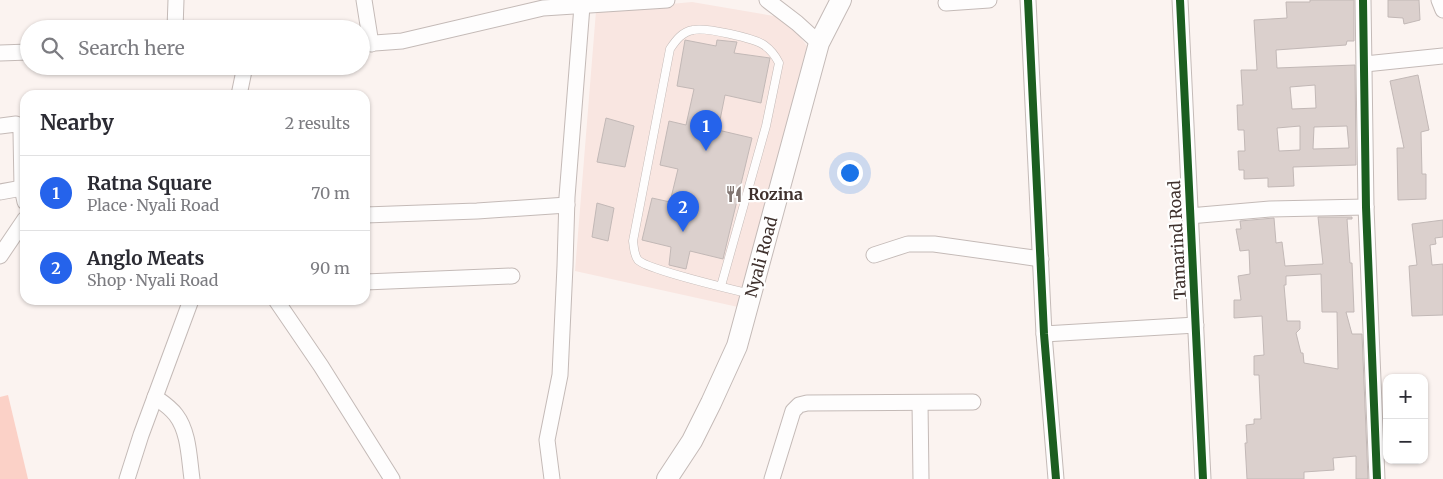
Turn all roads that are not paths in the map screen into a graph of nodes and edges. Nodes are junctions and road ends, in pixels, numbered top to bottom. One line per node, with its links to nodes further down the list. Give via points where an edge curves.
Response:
1 (176, 0): 12 (street)
2 (364, 0): 13 (street)
3 (667, 0): 11 (street)
4 (767, 0): 14 (street)
5 (841, 0): 14 (main road, Nyali Road)
6 (989, 0): 10 (street)
7 (1028, 0): 33 (street)
8 (1180, 0): 29 (street, Tamarind Road)
9 (1363, 0): 19 (street)
10 (946, 3)
11 (582, 6): 15 (street, via 543,8 419,38); 26 (street)
12 (175, 20)
13 (365, 20)
14 (819, 43): 37 (main road, Nyali Road)
15 (370, 44)
16 (20, 52): 17 (street)
17 (0, 53)
18 (1443, 56): 19 (street)
19 (1365, 64): 27 (street)
20 (243, 75): 21 (street)
21 (240, 90)
22 (0, 126): 23 (street)
23 (20, 126)
24 (0, 192): 25 (street)
25 (20, 194)
26 (567, 205): 28 (street); 49 (street, via 560,375 546,440)
27 (1366, 207): 29 (street, via 1270,209); 54 (street)
28 (370, 215)
29 (1189, 216): 40 (street, Tamarind Road)
30 (20, 226): 32 (street)
31 (874, 255): 33 (street, via 908,244 934,244)
32 (0, 256)
33 (1041, 259): 41 (street)
34 (512, 276): 35 (street)
35 (370, 282)
36 (721, 286): 36 (lane, via 639,261 633,241 670,49 678,36 693,30 730,33 763,44 779,62 766,126); 37 (lane)
37 (751, 294): 45 (main road, Nyali Road, via 737,346 719,387 692,441)
38 (189, 305): 42 (street)
39 (279, 305): 48 (street)
40 (1196, 325): 41 (street); 53 (street, Tamarind Road)
41 (1044, 334): 52 (street)
42 (155, 397): 46 (street); 47 (street, via 170,408 182,424)
43 (973, 402): 44 (street)
44 (920, 403): 50 (street, via 798,405 793,411); 51 (street)
45 (668, 478)
46 (127, 479)
47 (192, 479)
48 (392, 479)
49 (552, 479)
50 (772, 479)
51 (921, 479)
52 (1056, 479)
53 (1203, 479)
54 (1376, 479)

